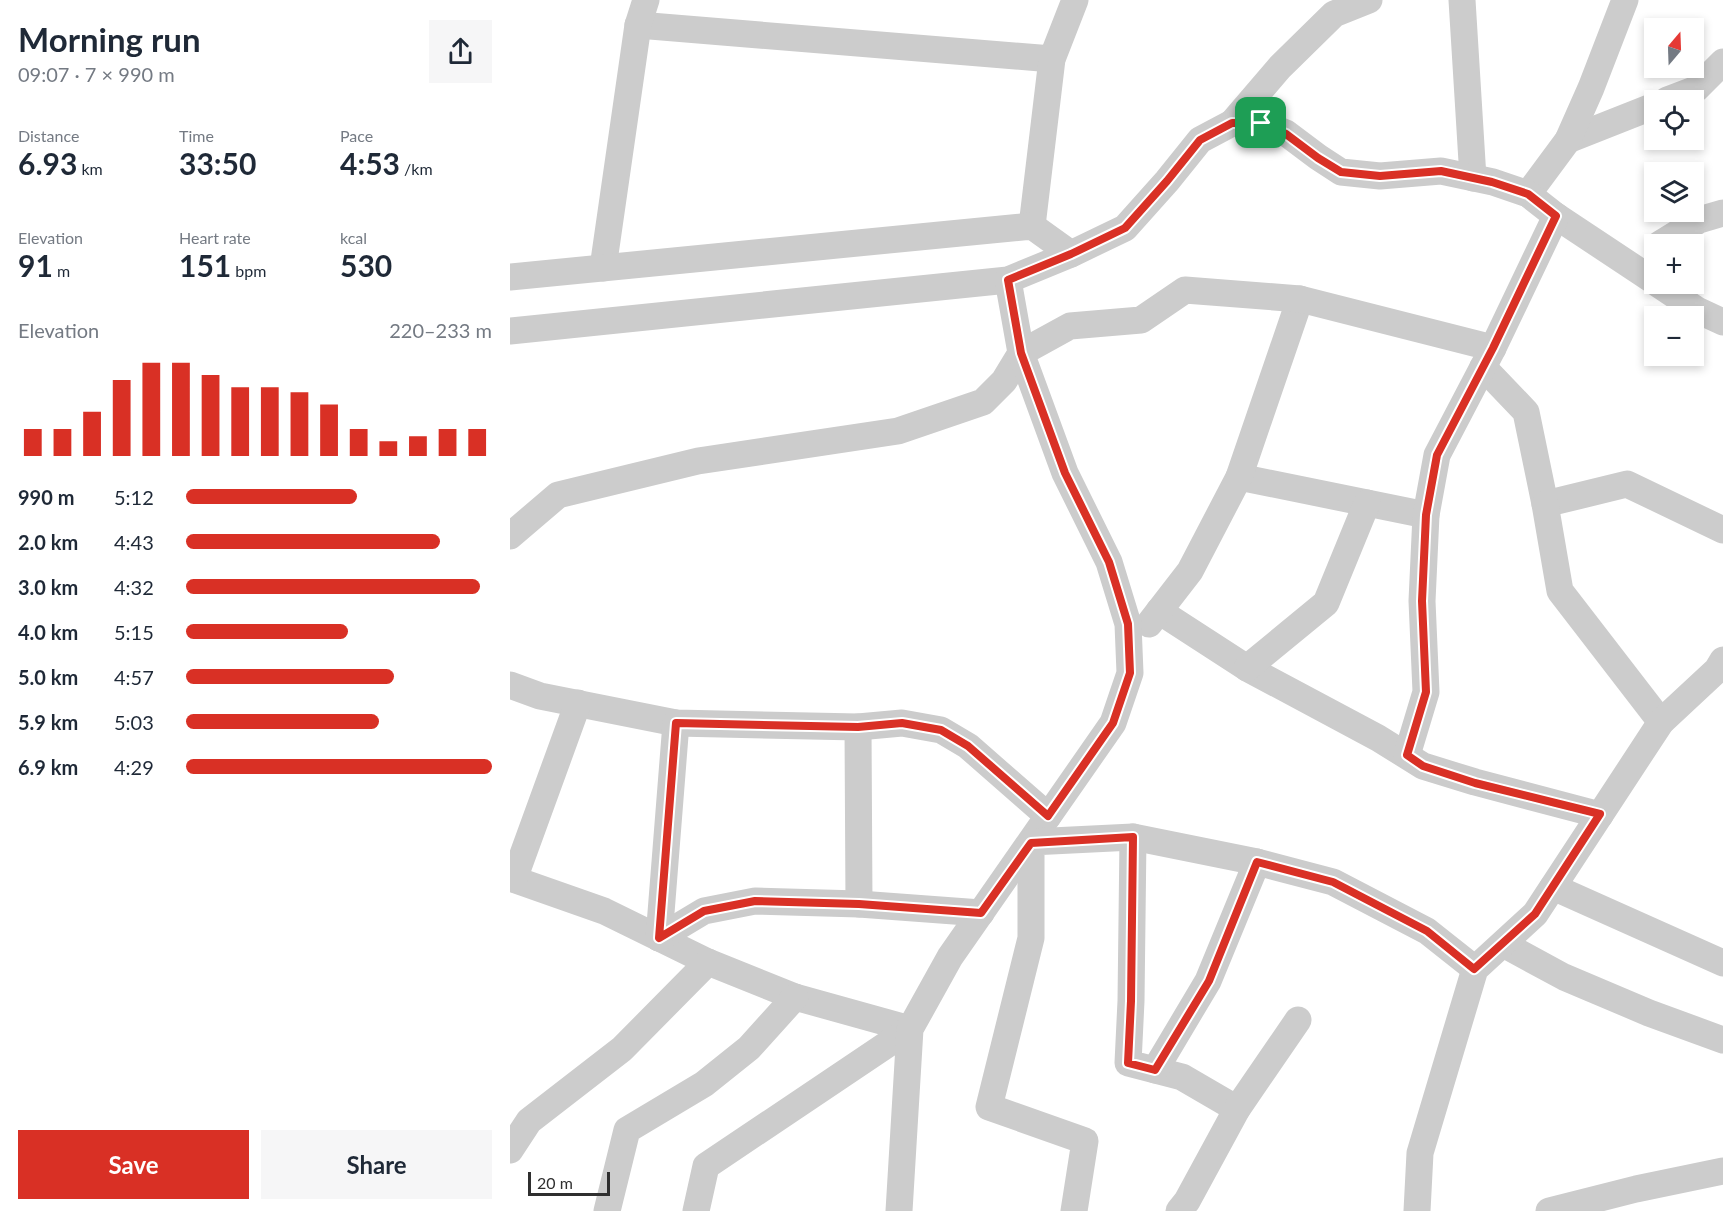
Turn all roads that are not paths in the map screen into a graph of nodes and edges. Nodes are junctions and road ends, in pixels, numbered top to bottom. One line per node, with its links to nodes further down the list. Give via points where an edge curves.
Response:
1 (1075, 0): 7 (street)
2 (1369, 0): 5 (street)
3 (1462, 0): 13 (street)
4 (1625, 0): 12 (street)
5 (1330, 7): 11 (street)
6 (642, 12): 7 (street); 22 (street)
7 (1052, 59): 17 (street)
8 (1723, 62): 9 (street)
9 (1693, 90)
10 (1644, 110): 12 (street)
11 (1232, 123): 13 (street, via 1261,123 1286,134 1341,172 1380,176 1441,171); 19 (street, via 1200,140 1125,228)
12 (1568, 140): 14 (street)
13 (1473, 178): 14 (street)
14 (1528, 194): 16 (street)
15 (1723, 213): 18 (street, via 1699,220)
16 (1556, 216): 21 (street); 31 (street)
17 (1032, 226): 19 (street); 22 (street)
18 (1676, 234)
19 (1071, 254): 25 (street)
20 (1644, 254): 21 (street)
21 (1628, 264): 23 (street)
22 (603, 268): 24 (street)
23 (1644, 274)
24 (510, 277)
25 (1008, 280): 29 (street); 30 (street)
26 (1674, 294): 28 (street)
27 (1300, 299): 30 (street, via 1185,290 1141,320 1070,326); 31 (street); 32 (street)
28 (1723, 322)
29 (510, 331)
30 (1021, 353): 37 (street, via 1004,381 983,402 898,431 698,461 558,495); 39 (street, via 1065,473 1109,562 1128,624)
31 (1488, 357): 34 (street, via 1527,412); 35 (street, via 1437,455)
32 (1239, 477): 33 (street); 38 (street, via 1190,571)
33 (1367, 503): 35 (street); 40 (street, via 1326,603)
34 (1545, 504): 36 (street, via 1627,484); 44 (street, via 1560,591)
35 (1426, 515): 47 (street, via 1422,601 1426,692)
36 (1723, 530)
37 (510, 536)
38 (1159, 611): 39 (street); 40 (street)
39 (1129, 650): 49 (street, via 1130,673 1113,723)
40 (1247, 668): 47 (street)
41 (1721, 669): 44 (street)
42 (510, 685): 43 (street)
43 (578, 703): 45 (street); 53 (street)
44 (1661, 722): 48 (street)
45 (676, 723): 46 (street); 57 (street)
46 (858, 727): 49 (street, via 902,723 941,730 968,746); 55 (street)
47 (1407, 755): 48 (street, via 1423,766 1475,783)
48 (1600, 814): 54 (street)
49 (1048, 816): 51 (street)
50 (1133, 837): 51 (street); 52 (street); 66 (street, via 1128,1063)
51 (1031, 843): 56 (street); 74 (street, via 1031,938 989,1107 1085,1141)
52 (1257, 862): 61 (street, via 1333,882 1427,931); 66 (street, via 1209,981)
53 (512, 879): 57 (street, via 604,911)
54 (1553, 886): 58 (street, via 1535,914); 60 (street)
55 (859, 904): 56 (street); 57 (street, via 755,901 704,911)
56 (981, 913): 64 (street, via 950,957)
57 (659, 938): 59 (street)
58 (1503, 944): 61 (street); 65 (street, via 1564,977)
59 (708, 962): 62 (street); 68 (street, via 622,1049)
60 (1723, 963)
61 (1474, 969): 76 (street, via 1420,1153)
62 (795, 998): 64 (street); 71 (street, via 749,1048 704,1084 627,1130)
63 (1298, 1020): 67 (street)
64 (910, 1029): 72 (street, via 706,1166); 73 (street)
65 (1723, 1040)
66 (1155, 1070): 67 (street, via 1182,1077)
67 (1238, 1109): 75 (street)
68 (520, 1113): 69 (street)
69 (510, 1150)
70 (1723, 1171): 77 (street)
71 (607, 1211)
72 (696, 1211)
73 (899, 1211)
74 (1074, 1211)
75 (1179, 1211)
76 (1417, 1211)
77 (1549, 1211)

